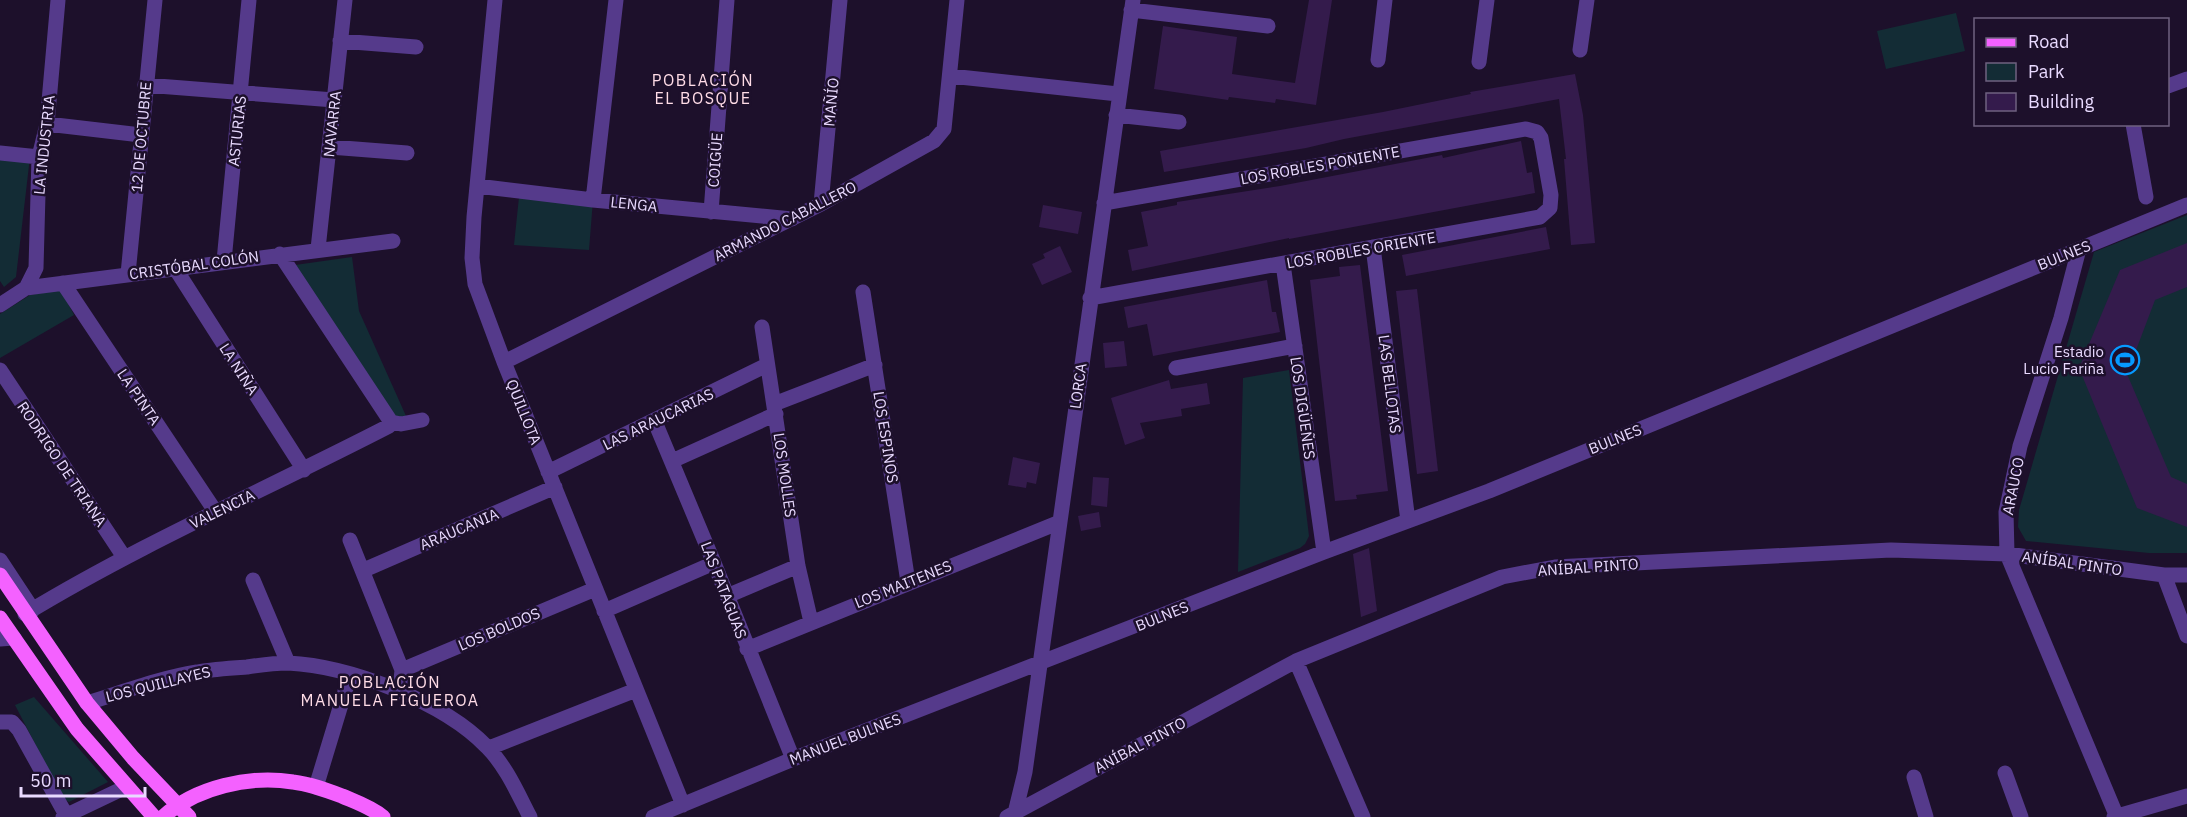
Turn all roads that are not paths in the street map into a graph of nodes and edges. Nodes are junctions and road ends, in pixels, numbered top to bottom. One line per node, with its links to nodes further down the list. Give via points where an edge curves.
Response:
1 (58, 0): 29 (street, LA INDUSTRIA)
2 (155, 0): 22 (street, 12 DE OCTUBRE)
3 (249, 0): 24 (street, ASTURIAS)
4 (345, 0): 15 (street, NAVARRA)
5 (495, 0): 37 (street, QUILLOTA)
6 (616, 0): 39 (street)
7 (727, 0): 43 (street, COIGÜE)
8 (840, 0): 41 (street, MAÑÍO)
9 (957, 0): 20 (street, ARMANDO CABALLERO)
10 (1385, 0): 18 (street)
11 (1487, 0): 19 (street)
12 (1587, 0): 17 (street)
13 (1132, 5): 14 (street); 25 (street, LORCA)
14 (1268, 26)
15 (340, 41): 16 (street); 26 (street, NAVARRA)
16 (416, 47)
17 (1580, 50)
18 (1378, 60)
19 (1479, 62)
20 (950, 76): 25 (street); 41 (street, ARMANDO CABALLERO, via 940,136)
21 (2187, 80): 23 (street)
22 (145, 85): 24 (street); 32 (street, 12 DE OCTUBRE)
23 (2169, 86)
24 (241, 94): 26 (street); 50 (street, ASTURIAS)
25 (1118, 94): 27 (street, LORCA)
26 (334, 100): 33 (street, NAVARRA)
27 (1116, 115): 28 (street); 40 (street, LORCA)
28 (1179, 122)
29 (46, 124): 32 (street); 36 (street, LA INDUSTRIA)
30 (2133, 126): 38 (street)
31 (1537, 132): 40 (street, LOS ROBLES PONIENTE, via 1520,129); 46 (street, LOS ROBLES ORIENTE, via 1551,195 1550,208 1544,215)
32 (141, 135): 53 (street, 12 DE OCTUBRE)
33 (330, 147): 35 (street); 47 (street, NAVARRA)
34 (0, 153): 36 (street)
35 (407, 153)
36 (39, 157): 55 (street, LA INDUSTRIA, via 36,268)
37 (477, 186): 39 (street, LENGA); 61 (street, QUILLOTA, via 472,258 475,284)
38 (2146, 197)
39 (593, 200): 43 (street, LENGA)
40 (1104, 203): 57 (street, LORCA)
41 (821, 204): 44 (street, ARMANDO CABALLERO)
42 (2187, 205): 48 (street, BULNES)
43 (711, 212): 44 (street, LENGA)
44 (792, 219): 61 (street, ARMANDO CABALLERO)
45 (393, 241): 47 (street, CRISTÓBAL COLÓN)
46 (1373, 247): 51 (street, LOS ROBLES ORIENTE); 75 (street, LAS BELLOTAS)
47 (318, 249): 49 (street, CRISTÓBAL COLÓN)
48 (2079, 249): 75 (street, BULNES); 79 (street, ARAUCO, via 2020,446 2006,512)
49 (280, 254): 50 (street, CRISTÓBAL COLÓN); 68 (street)
50 (224, 261): 52 (street, CRISTÓBAL COLÓN)
51 (1282, 264): 57 (street, LOS ROBLES ORIENTE); 60 (street, LOS DIGÜEÑES)
52 (175, 268): 53 (street, CRISTÓBAL COLÓN); 71 (street, LA NIÑA)
53 (128, 274): 54 (street, CRISTÓBAL COLÓN)
54 (63, 283): 55 (street, CRISTÓBAL COLÓN); 74 (street, LA PINTA)
55 (26, 288): 58 (street, CRISTÓBAL COLÓN)
56 (863, 292): 63 (street, LOS ESPINOS)
57 (1090, 298): 76 (street, LORCA)
58 (0, 305)
59 (762, 327): 62 (street, LOS MOLLES)
60 (1295, 346): 64 (street); 78 (street, LOS DIGÜEÑES)
61 (504, 362): 72 (street, QUILLOTA)
62 (767, 365): 66 (street, LOS MOLLES); 69 (street, LAS ARAUCARIAS)
63 (875, 365): 66 (street); 89 (street, LOS ESPINOS)
64 (1176, 368)
65 (0, 370): 80 (street, RODRIGO DE TRIANA)
66 (775, 409): 70 (street); 83 (street, LOS MOLLES)
67 (422, 420): 68 (street, VALENCIA)
68 (391, 422): 71 (street, VALENCIA)
69 (655, 422): 70 (street, LAS PATAGUAS); 72 (street, LAS ARAUCARIAS)
70 (672, 461): 82 (street, LAS PATAGUAS)
71 (304, 470): 74 (street, VALENCIA)
72 (548, 472): 73 (street, QUILLOTA)
73 (555, 487): 84 (street, ARAUCANIA); 90 (street, QUILLOTA)
74 (214, 511): 80 (street, VALENCIA)
75 (1407, 521): 78 (street, BULNES)
76 (1060, 522): 89 (street, LOS MAITENES); 101 (street, LORCA)
77 (350, 540): 84 (street)
78 (1324, 552): 101 (street, BULNES)
79 (2007, 554): 86 (street, ANÍBAL PINTO); 99 (street, ANÍBAL PINTO, via 1891,550 1555,567 1502,577); 130 (street, ARAUCO)
80 (124, 557): 92 (street, VALENCIA)
81 (0, 560): 92 (street)
82 (714, 563): 91 (street, LAS PATAGUAS); 93 (street)
83 (798, 566): 91 (street); 95 (street, LOS MOLLES)
84 (364, 570): 102 (street)
85 (0, 575): 92 (main road)
86 (2164, 575): 87 (street, ANÍBAL PINTO); 97 (street)
87 (2187, 575)
88 (253, 580): 100 (street)
89 (908, 582): 95 (street, LOS MAITENES)
90 (595, 589): 93 (street, QUILLOTA); 102 (street, LOS BOLDOS)
91 (727, 596): 98 (street, LAS PATAGUAS)
92 (29, 612): 106 (main road)
93 (604, 612): 105 (street, QUILLOTA)
94 (0, 618): 96 (main road)
95 (811, 622): 98 (street, LOS MAITENES)
96 (5, 636): 113 (main road)
97 (2187, 636)
98 (747, 649): 109 (street, LAS PATAGUAS)
99 (1296, 661): 115 (street, ANÍBAL PINTO); 127 (street)
100 (288, 663): 103 (street, LOS QUILLAYES); 106 (street, LOS QUILLAYES, via 197,672)
101 (1039, 665): 109 (street, MANUEL BULNES); 110 (street, LORCA)
102 (402, 670): 104 (street)
103 (350, 675): 104 (street, LOS QUILLAYES); 114 (street)
104 (399, 690): 108 (street, LOS QUILLAYES, via 443,713)
105 (636, 690): 108 (street); 118 (street, QUILLOTA)
106 (87, 703): 117 (main road)
107 (0, 722): 120 (street, via 12,722 19,730)
108 (489, 748): 126 (street, LOS QUILLAYES)
109 (793, 759): 118 (street, MANUEL BULNES)
110 (1025, 772): 115 (street, via 1035,788); 119 (street, LORCA)
111 (2005, 773): 129 (street)
112 (1914, 777): 128 (street)
113 (126, 787): 120 (street); 122 (main road)
114 (316, 787): 117 (main road, via 266,780 209,791); 125 (main road)
115 (1049, 795): 119 (street, ANÍBAL PINTO)
116 (2187, 796): 130 (street)
117 (176, 805): 123 (main road); 124 (main road)
118 (683, 805): 121 (street, MANUEL BULNES)
119 (1011, 815)
120 (64, 816)
121 (659, 816)
122 (154, 817)
123 (163, 817)
124 (189, 817)
125 (383, 817)
126 (530, 817)
127 (1363, 817)
128 (1926, 817)
129 (2021, 817)
130 (2116, 817)

